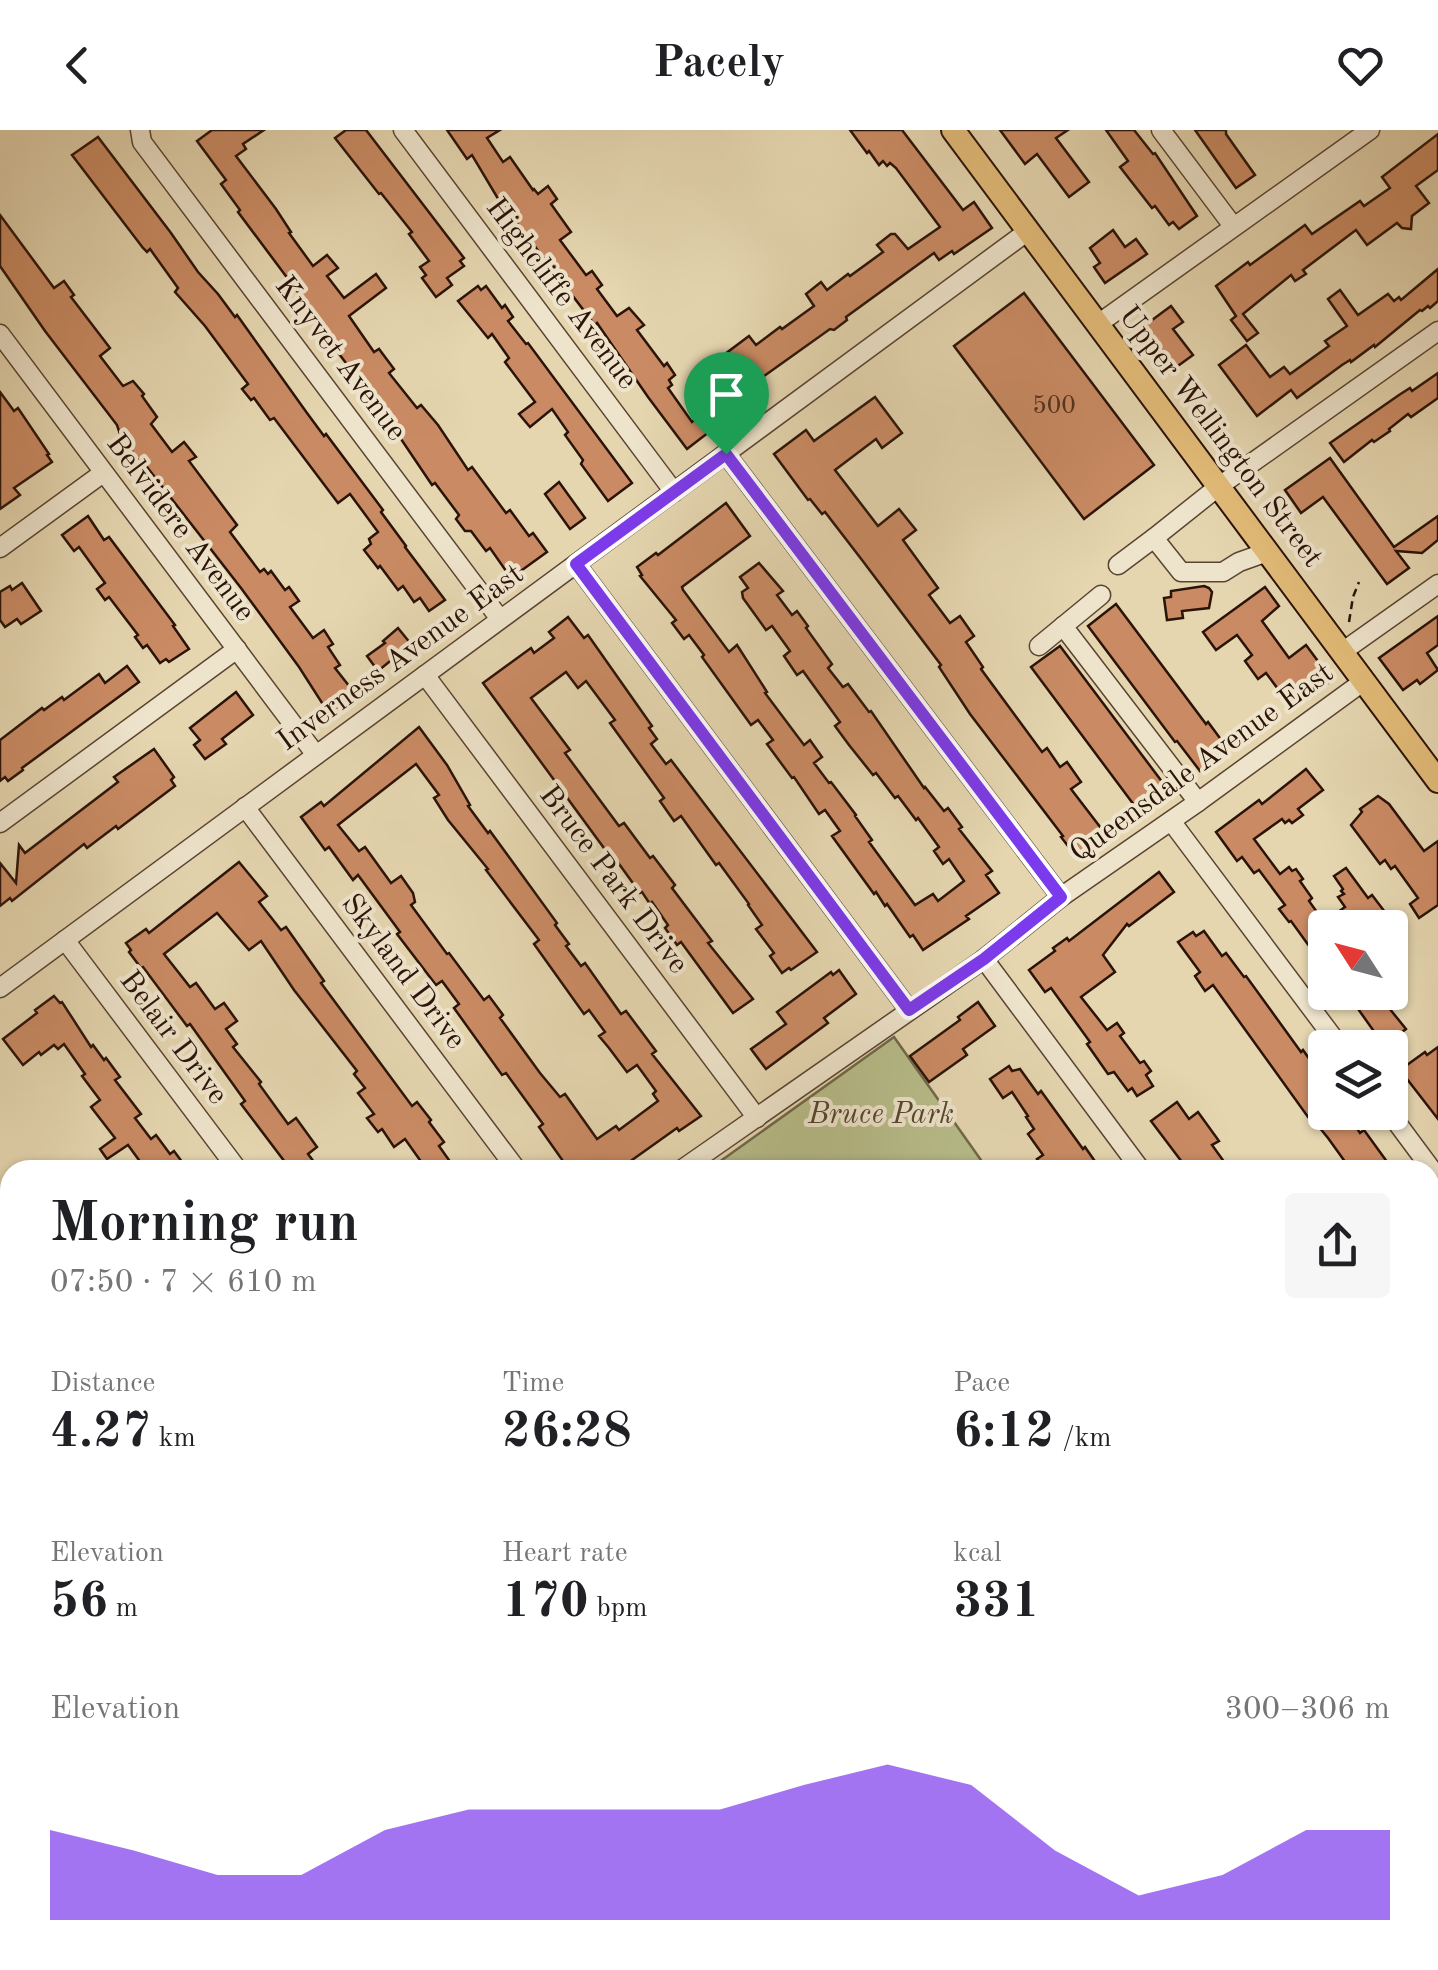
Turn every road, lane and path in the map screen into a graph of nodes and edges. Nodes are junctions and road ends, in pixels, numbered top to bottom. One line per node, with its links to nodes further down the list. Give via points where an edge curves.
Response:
1 (140, 130): 23 (street, Knyvet Avenue, via 142,142)
2 (403, 130): 14 (street, Highcliffe Avenue)
3 (953, 130): 7 (main road, Upper Wellington Street)
4 (1161, 130): 6 (street)
5 (1363, 132): 6 (street)
6 (1233, 226): 8 (street)
7 (1028, 232): 8 (main road, Upper Wellington Street); 11 (street, Inverness Avenue East)
8 (1098, 324): 13 (main road, Upper Wellington Street)
9 (1438, 331): 13 (street)
10 (0, 334): 12 (street, Belvidere Avenue)
11 (726, 454): 14 (street, Inverness Avenue East); 37 (street)
12 (103, 473): 16 (street); 27 (street, Belvidere Avenue)
13 (1218, 487): 15 (street); 17 (main road, Upper Wellington Street)
14 (674, 492): 18 (street, Inverness Avenue East)
15 (1154, 538): 17 (street, via 1181,572 1223,572); 19 (street)
16 (0, 548)
17 (1267, 552): 28 (main road, Upper Wellington Street)
18 (576, 564): 23 (street, Inverness Avenue East); 41 (street)
19 (1118, 565)
20 (1360, 582): 24 (path)
21 (1438, 584): 28 (street, Queensdale Avenue East)
22 (1101, 596): 25 (street)
23 (500, 619): 29 (street, Inverness Avenue East)
24 (1350, 622)
25 (1064, 626): 26 (street); 33 (street)
26 (1039, 646)
27 (237, 650): 31 (street, Belvidere Avenue); 36 (street)
28 (1342, 652): 30 (main road, Upper Wellington Street)
29 (425, 675): 31 (street, Inverness Avenue East); 43 (street, Bruce Park Drive)
30 (1364, 681): 32 (main road, Upper Wellington Street); 33 (street, Queensdale Avenue East)
31 (316, 755): 34 (street, Inverness Avenue East)
32 (1438, 781)
33 (1198, 802): 35 (street, Queensdale Avenue East)
34 (246, 807): 38 (street, Inverness Avenue East); 46 (street, Skyland Drive)
35 (1171, 821): 37 (street, Queensdale Avenue East); 42 (street)
36 (0, 823)
37 (1061, 897): 39 (street, Queensdale Avenue East)
38 (65, 940): 40 (street, Inverness Avenue East); 45 (street, Belair Drive)
39 (984, 959): 41 (street, Queensdale Avenue East); 48 (street)
40 (0, 988)
41 (909, 1010): 43 (street, Queensdale Avenue East)
42 (1327, 1030)
43 (757, 1118): 47 (street, Queensdale Avenue East)
44 (1402, 1130): 49 (street)
45 (230, 1160)
46 (510, 1160)
47 (696, 1160)
48 (1134, 1160)
49 (1425, 1160)

